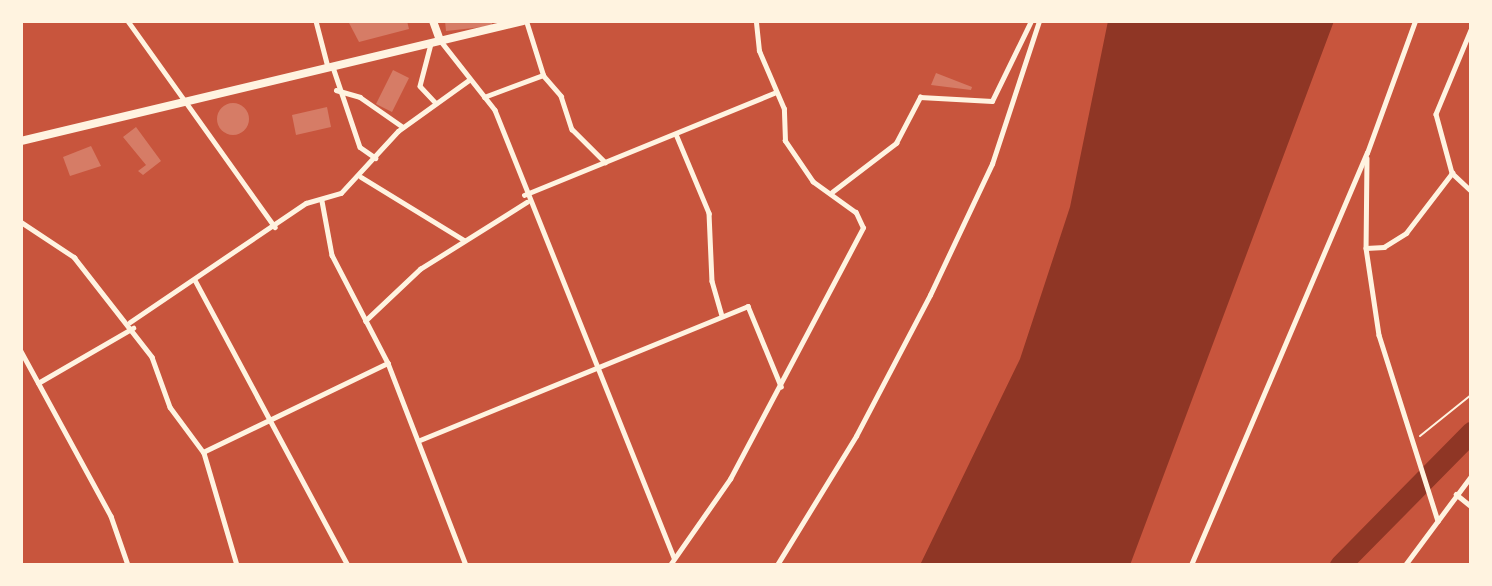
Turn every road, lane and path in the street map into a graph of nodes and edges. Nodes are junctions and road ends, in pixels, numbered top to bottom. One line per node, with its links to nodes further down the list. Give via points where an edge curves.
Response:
1 (128, 21): 18 (street)
2 (316, 21): 12 (street)
3 (433, 21): 10 (main road)
4 (525, 21): 10 (main road); 13 (street)
5 (755, 21): 16 (street)
6 (1031, 21): 29 (street, via 992,101 920,97 896,144)
7 (1038, 21): 64 (street, via 992,164 930,295 856,436)
8 (1415, 21): 23 (street)
9 (1471, 30): 26 (street, via 1436,114)
10 (440, 40): 11 (main road); 14 (street)
11 (431, 42): 12 (main road); 19 (street, via 420,86)
12 (331, 67): 15 (street); 18 (main road)
13 (543, 75): 17 (street); 25 (street, via 561,96 572,129)
14 (469, 80): 17 (street); 19 (street)
15 (336, 90): 20 (street, via 360,97); 24 (street, via 360,147)
16 (776, 92): 21 (street); 29 (street, via 785,141 813,182)
17 (484, 97): 30 (street, via 512,149)
18 (188, 102): 22 (main road); 35 (street)
19 (435, 102): 20 (street)
20 (403, 127): 24 (street)
21 (676, 134): 25 (street); 40 (street, via 709,213 712,281)
22 (21, 141)
23 (1367, 153): 38 (street); 65 (street)
24 (376, 158): 27 (street)
25 (605, 162): 30 (street)
26 (1452, 173): 28 (street); 38 (street, via 1406,233 1384,247)
27 (360, 177): 31 (street); 37 (street)
28 (1471, 191)
29 (832, 192): 48 (street, via 863,228)
30 (524, 196): 32 (street)
31 (322, 201): 35 (street, via 306,203); 41 (street, via 332,255)
32 (527, 202): 37 (street); 46 (street)
33 (21, 222): 34 (street)
34 (29, 225): 36 (street); 42 (street, via 74,257)
35 (275, 227): 39 (street)
36 (21, 229)
37 (464, 240): 41 (street, via 420,269)
38 (1366, 248): 52 (street, via 1379,335)
39 (195, 280): 42 (street); 50 (street)
40 (722, 316): 46 (street); 48 (street, via 748,306)
41 (365, 321): 45 (street)
42 (130, 322): 43 (street)
43 (134, 328): 47 (street); 53 (street, via 170,407)
44 (21, 351): 47 (street)
45 (388, 363): 50 (street); 51 (street)
46 (595, 368): 51 (street); 58 (street)
47 (38, 383): 59 (street, via 111,516)
48 (781, 387): 58 (street, via 730,479)
49 (1471, 395): 52 (path)
50 (273, 419): 53 (street); 61 (street)
51 (421, 440): 62 (street)
52 (1410, 443): 57 (street)
53 (203, 452): 60 (street)
54 (1471, 476): 55 (street)
55 (1456, 494): 56 (street); 57 (street)
56 (1471, 506)
57 (1438, 521): 66 (street)
58 (674, 559): 63 (street)
59 (128, 565)
60 (237, 565)
61 (348, 565)
62 (466, 565)
63 (670, 565)
64 (777, 565)
65 (1191, 565)
66 (1405, 565)

